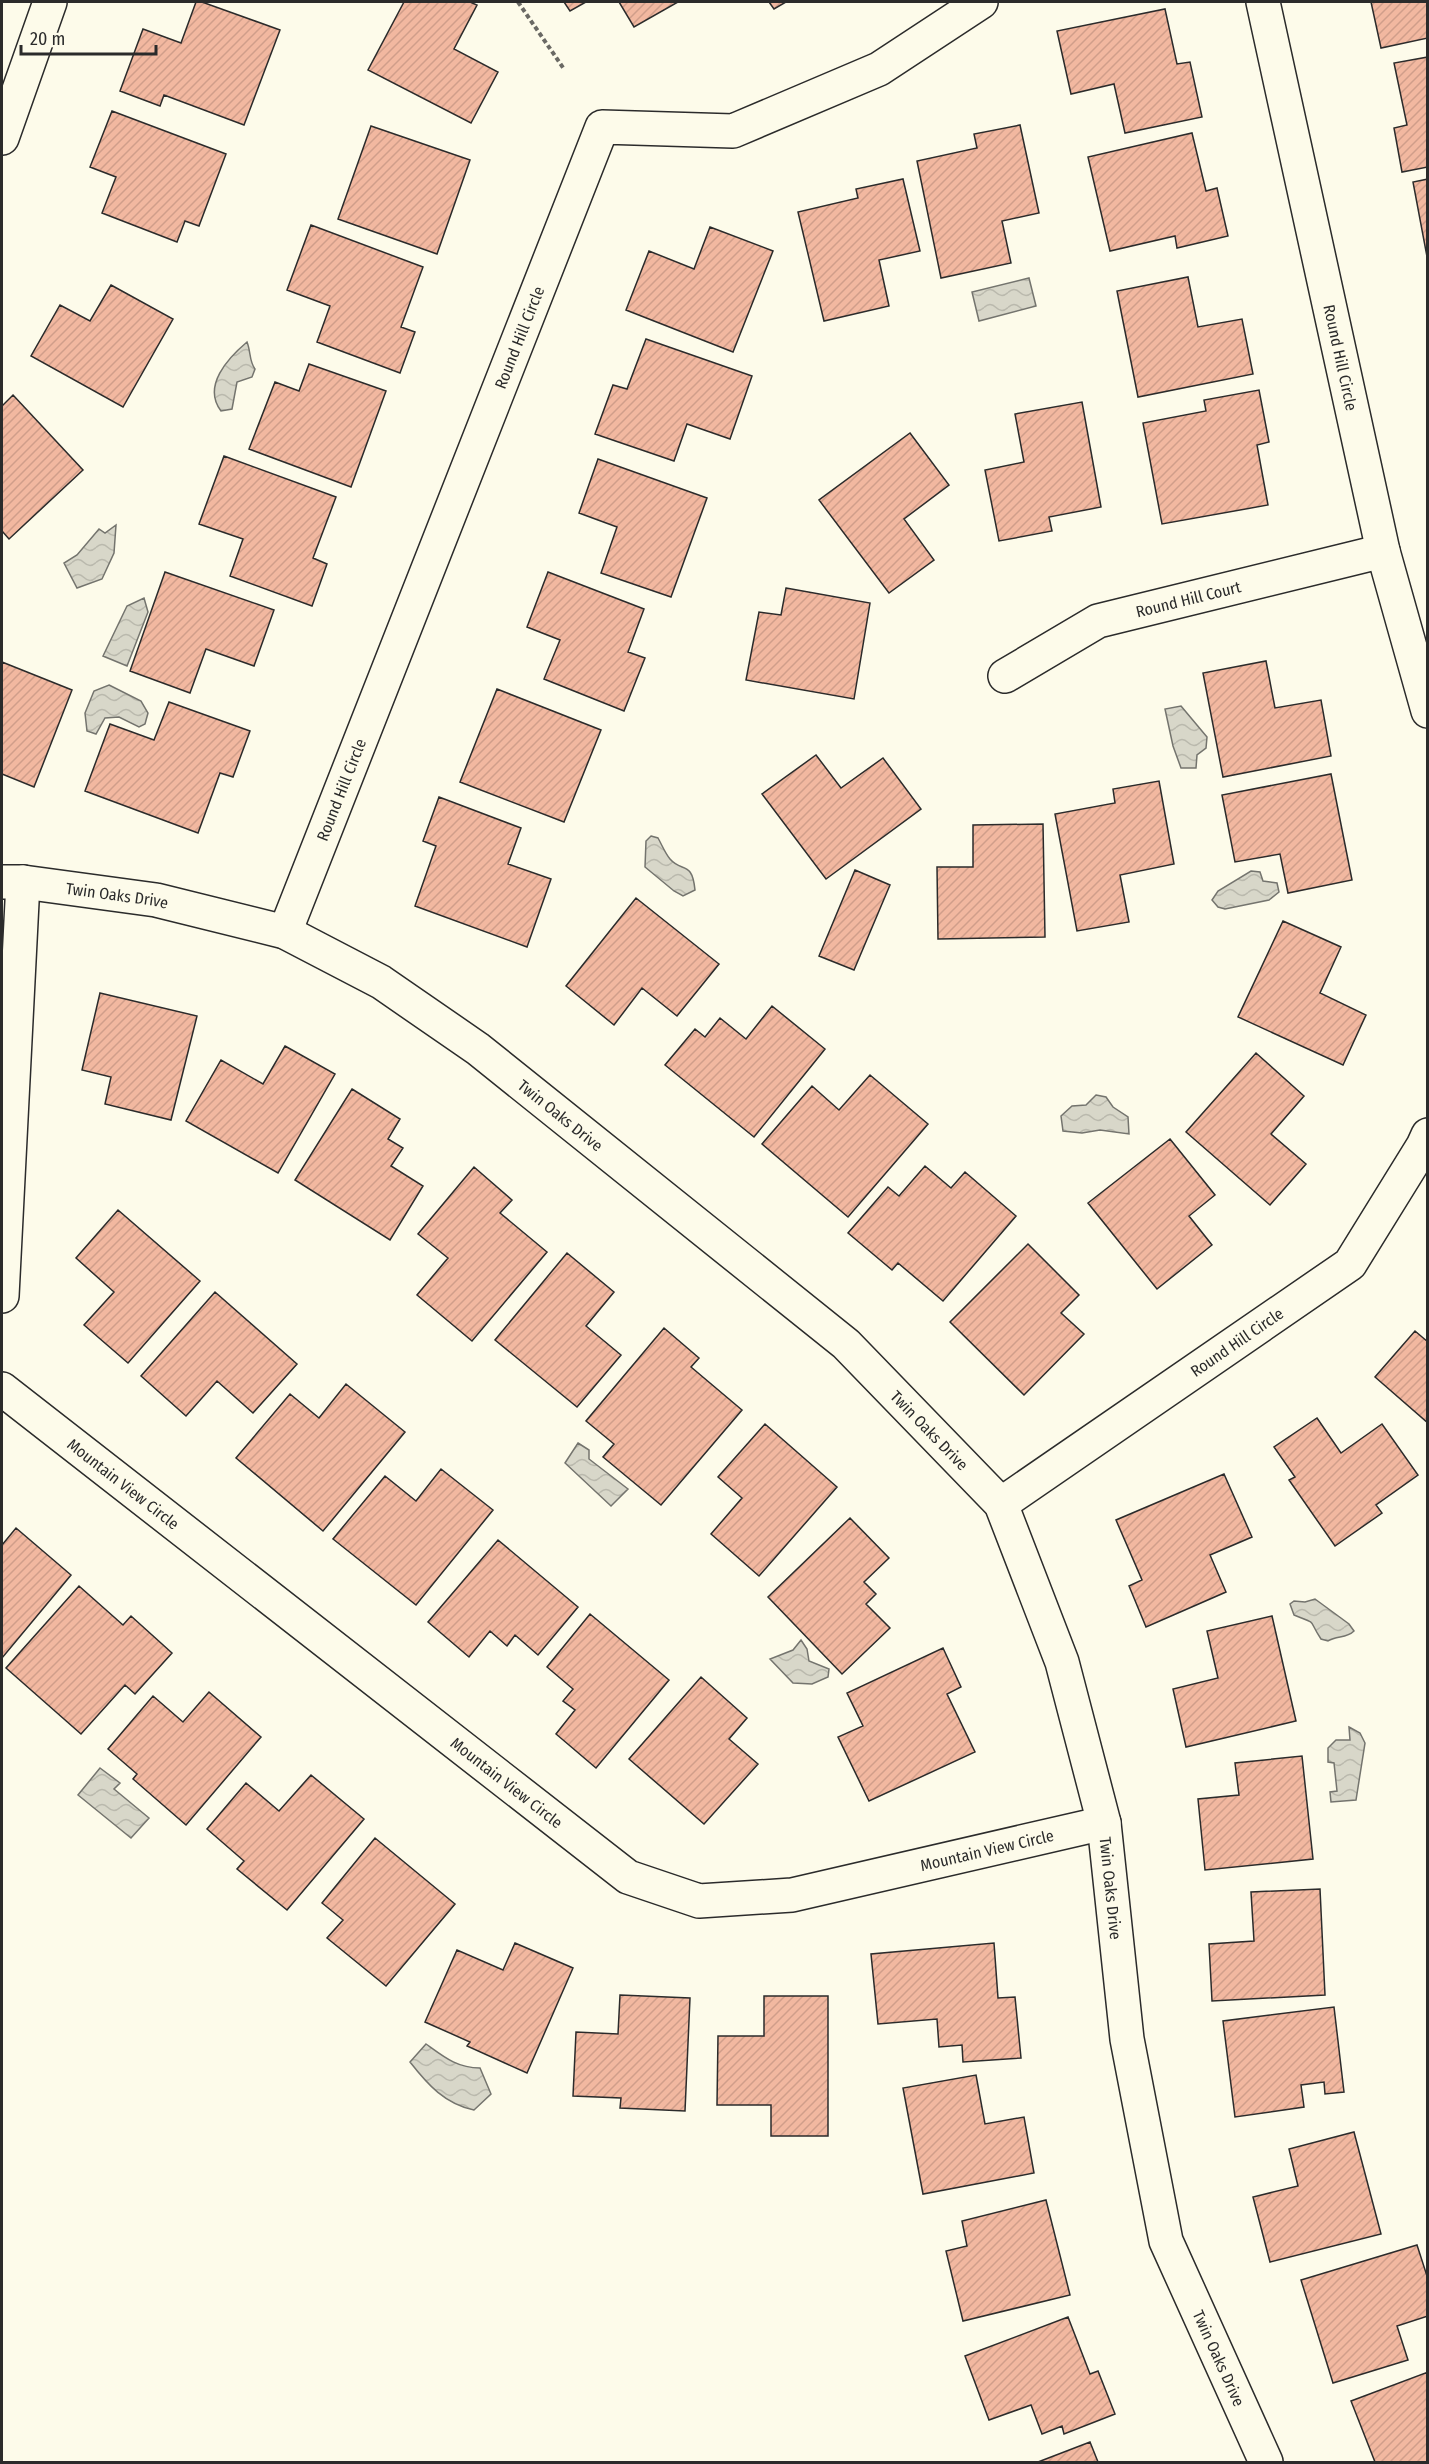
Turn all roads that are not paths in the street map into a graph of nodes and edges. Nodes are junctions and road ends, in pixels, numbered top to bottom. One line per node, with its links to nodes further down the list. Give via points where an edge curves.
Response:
1 (50, 2): 4 (street)
2 (981, 2): 9 (street, Round Hill Circle, via 879,69 733,131 602,127)
3 (1263, 2): 5 (street, Round Hill Circle)
4 (2, 138)
5 (1383, 551): 6 (street, Round Hill Court, via 1098,621); 7 (street, Round Hill Circle)
6 (1005, 676)
7 (1428, 711)
8 (12, 882): 9 (street, Twin Oaks Drive, via 156,900); 11 (street)
9 (285, 932): 13 (street, Twin Oaks Drive, via 381,982 478,1049 846,1344)
10 (1428, 1135): 13 (street, Round Hill Circle, via 1350,1264)
11 (2, 1296)
12 (2, 1389): 14 (street, Mountain View Circle, via 628,1877 699,1901 792,1895)
13 (1001, 1504): 14 (street, Twin Oaks Drive, via 1062,1662)
14 (1104, 1823): 15 (street, Twin Oaks Drive, via 1128,2039 1166,2241)
15 (1266, 2463)

